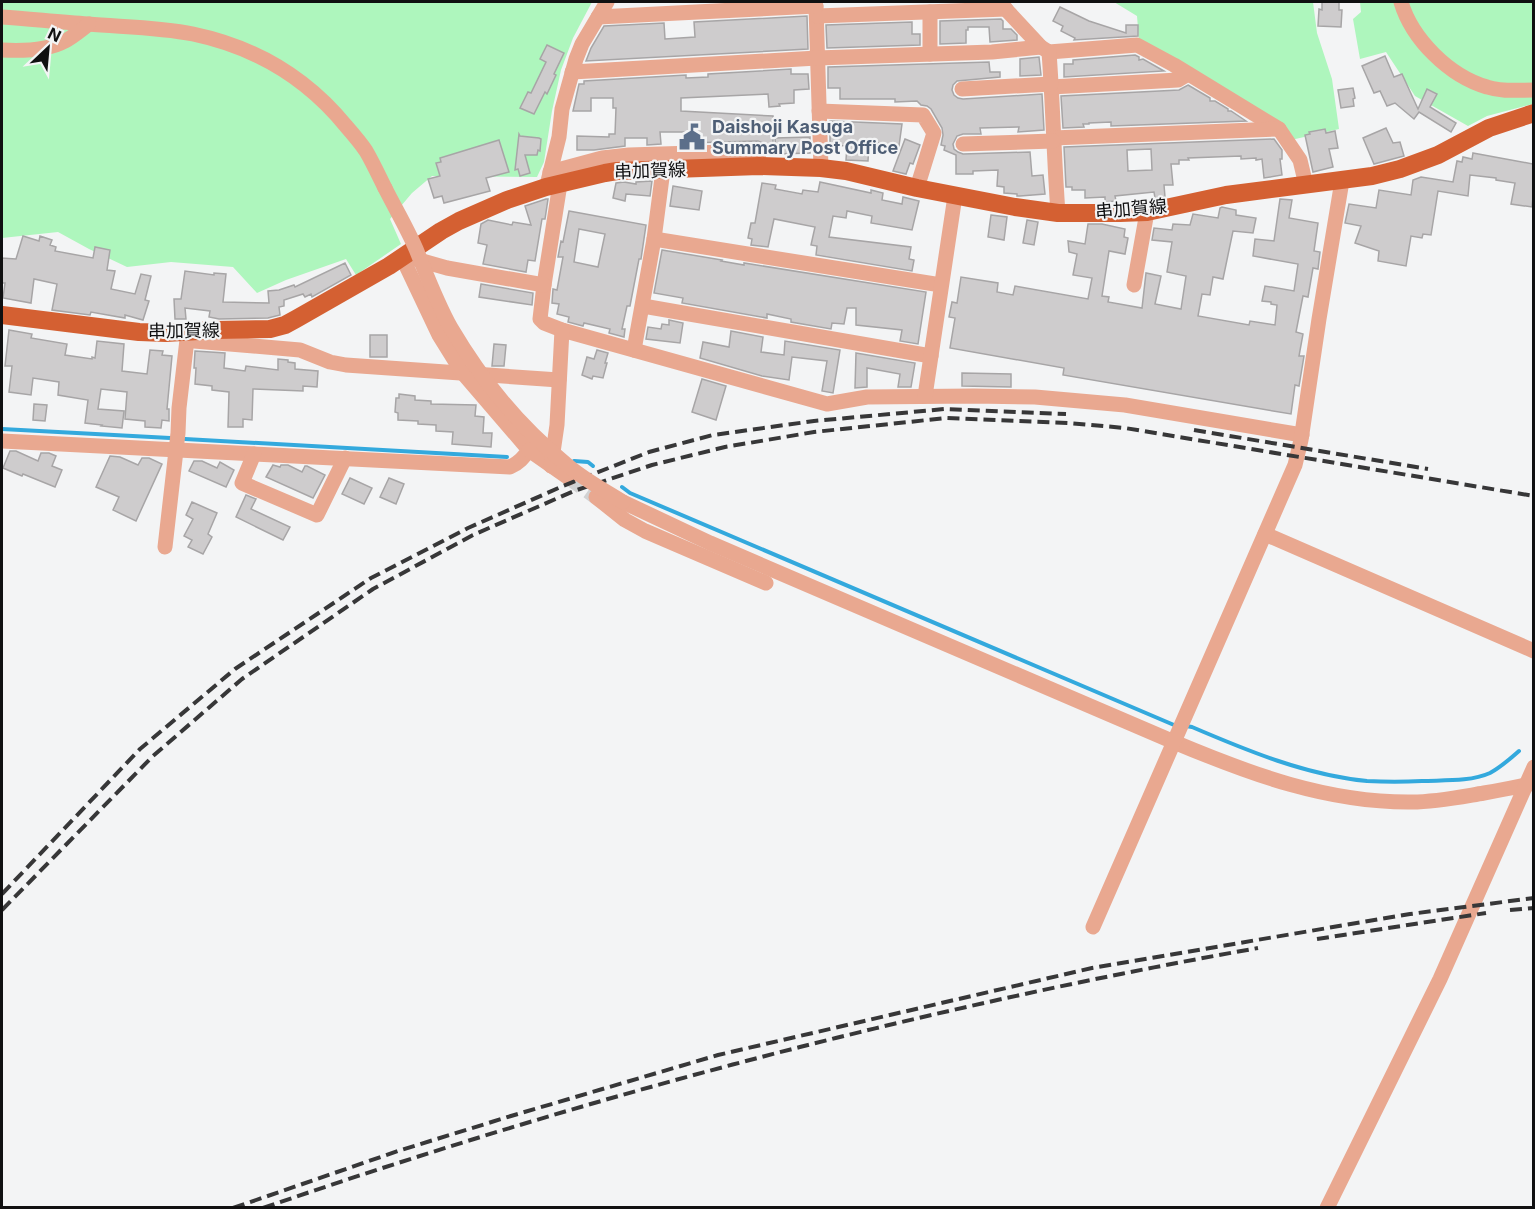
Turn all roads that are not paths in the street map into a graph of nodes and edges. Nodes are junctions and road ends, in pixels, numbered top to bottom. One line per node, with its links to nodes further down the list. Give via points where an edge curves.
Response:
1 (607, 2): 7 (street)
2 (1401, 2): 17 (street, via 1422,41 1452,70 1486,87)
3 (1002, 5): 5 (street); 10 (street)
4 (816, 8): 5 (street); 7 (street); 12 (street)
5 (930, 12): 11 (street)
6 (2, 17): 8 (street)
7 (598, 17): 13 (street)
8 (89, 24): 9 (street, via 63,42 44,48); 60 (street, bridge, via 218,40 273,63 322,100 365,150 451,328 492,389 566,465 601,489 721,547)
9 (2, 50)
10 (1045, 50): 11 (street); 14 (street, via 1137,45); 15 (street)
11 (930, 54): 12 (street)
12 (817, 58): 13 (street); 18 (street)
13 (572, 72): 26 (street, via 562,108)
14 (1188, 74): 15 (street, via 1178,80); 20 (street)
15 (1051, 86): 16 (street); 21 (street)
16 (962, 89)
17 (1533, 90)
18 (819, 111): 24 (street); 29 (street, via 923,115 934,133)
19 (1533, 113): 27 (main road, 串加賀線, via 1489,128 1438,155 1400,169)
20 (1279, 129): 21 (street); 28 (street, via 1300,160)
21 (1053, 140): 22 (street); 32 (street)
22 (963, 144)
23 (759, 166): 24 (main road, 串加賀線); 25 (main road, 串加賀線); 26 (street, via 758,151 629,155 602,158)
24 (821, 168): 29 (main road, 串加賀線)
25 (663, 170): 26 (main road, 串加賀線, via 617,171); 33 (street)
26 (552, 181): 34 (main road, 串加賀線, via 459,221); 35 (street)
27 (1342, 181): 28 (main road, 串加賀線); 47 (street)
28 (1306, 185): 31 (main road, 串加賀線, via 1226,195)
29 (917, 188): 30 (main road, 串加賀線)
30 (955, 196): 32 (main road, 串加賀線); 36 (street)
31 (1147, 212): 32 (main road, 串加賀線); 37 (street)
32 (1058, 213)
33 (654, 239): 36 (street); 38 (street)
34 (404, 256): 35 (street, via 447,268); 41 (main road, 串加賀線, via 285,325); 44 (street, via 439,335)
35 (544, 285): 40 (street, via 540,318)
36 (941, 285): 43 (street)
37 (1134, 285)
38 (643, 306): 42 (street); 43 (street)
39 (2, 315): 41 (main road, 串加賀線)
40 (562, 330): 42 (street); 45 (street)
41 (187, 334): 44 (street, via 194,340 300,350 346,365); 50 (street)
42 (634, 350): 46 (street, via 827,404 867,397)
43 (931, 356): 46 (street)
44 (462, 372): 45 (street); 49 (street)
45 (559, 380): 53 (street)
46 (925, 396): 47 (street, via 1125,405)
47 (1302, 435): 56 (street, via 1295,465)
48 (2, 441): 50 (street)
49 (529, 450): 52 (street, via 510,467); 53 (street)
50 (176, 451): 51 (street); 57 (street)
51 (254, 454): 52 (street); 52 (street, via 242,483 317,515)
52 (345, 458)
53 (551, 466): 54 (street)
54 (569, 478)
55 (596, 497): 58 (street, via 645,531)
56 (1264, 534): 59 (street); 60 (street)
57 (165, 547)
58 (765, 583)
59 (1533, 651)
60 (1174, 742): 62 (street, via 1294,786 1378,801 1450,799); 63 (street)
61 (1533, 767): 62 (street)
62 (1529, 784): 64 (street, via 1440,979)
63 (1093, 927)
64 (1327, 1208)

